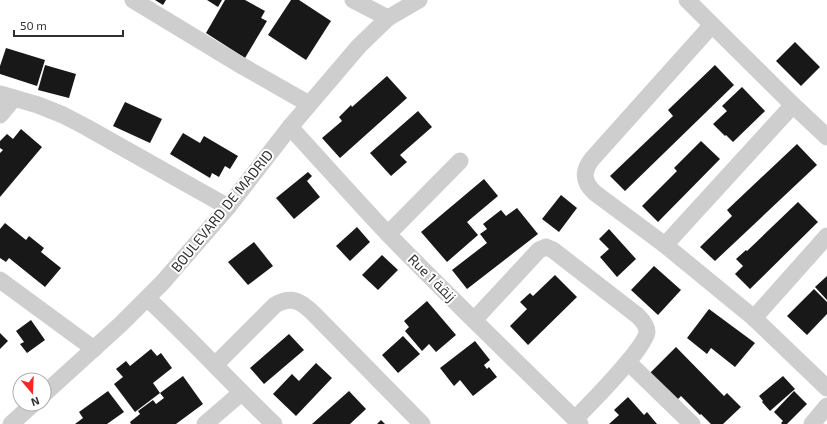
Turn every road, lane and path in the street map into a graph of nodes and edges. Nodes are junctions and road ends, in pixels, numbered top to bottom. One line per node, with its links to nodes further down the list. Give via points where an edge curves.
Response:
1 (133, 0): 8 (street)
2 (353, 0): 5 (street)
3 (419, 0): 5 (street, BOULEVARD DE MADRID)
4 (687, 0): 6 (street)
5 (388, 18): 8 (street, BOULEVARD DE MADRID, via 359,46)
6 (712, 25): 9 (street); 17 (street, via 585,170 586,182 595,194)
7 (7, 96): 10 (street); 14 (street, via 38,105 80,124)
8 (309, 104): 11 (street, BOULEVARD DE MADRID)
9 (793, 105): 12 (street); 17 (street)
10 (0, 115)
11 (290, 127): 14 (street, BOULEVARD DE MADRID); 15 (street, Rue 1 زنقة)
12 (827, 137)
13 (460, 161): 15 (street)
14 (228, 206): 19 (street, BOULEVARD DE MADRID)
15 (388, 234): 21 (street, Rue 1 زنقة)
16 (827, 236): 20 (street)
17 (665, 245): 20 (street)
18 (0, 280): 22 (street)
19 (148, 299): 22 (street, BOULEVARD DE MADRID); 24 (street)
20 (754, 318): 26 (street)
21 (474, 320): 23 (street, via 539,250 546,247 638,316 645,324 647,332 643,341); 30 (street, Rue 1 زنقة)
22 (94, 349): 25 (street, BOULEVARD DE MADRID)
23 (628, 362): 30 (street); 35 (street)
24 (216, 364): 27 (street); 34 (street, via 276,305 292,300 303,304 314,314)
25 (52, 387)
26 (827, 388)
27 (241, 393): 32 (street); 33 (street)
28 (827, 406): 36 (street)
29 (24, 412): 31 (street)
30 (578, 422)
31 (11, 424)
32 (205, 424)
33 (274, 424)
34 (422, 424)
35 (692, 424)
36 (812, 424)

